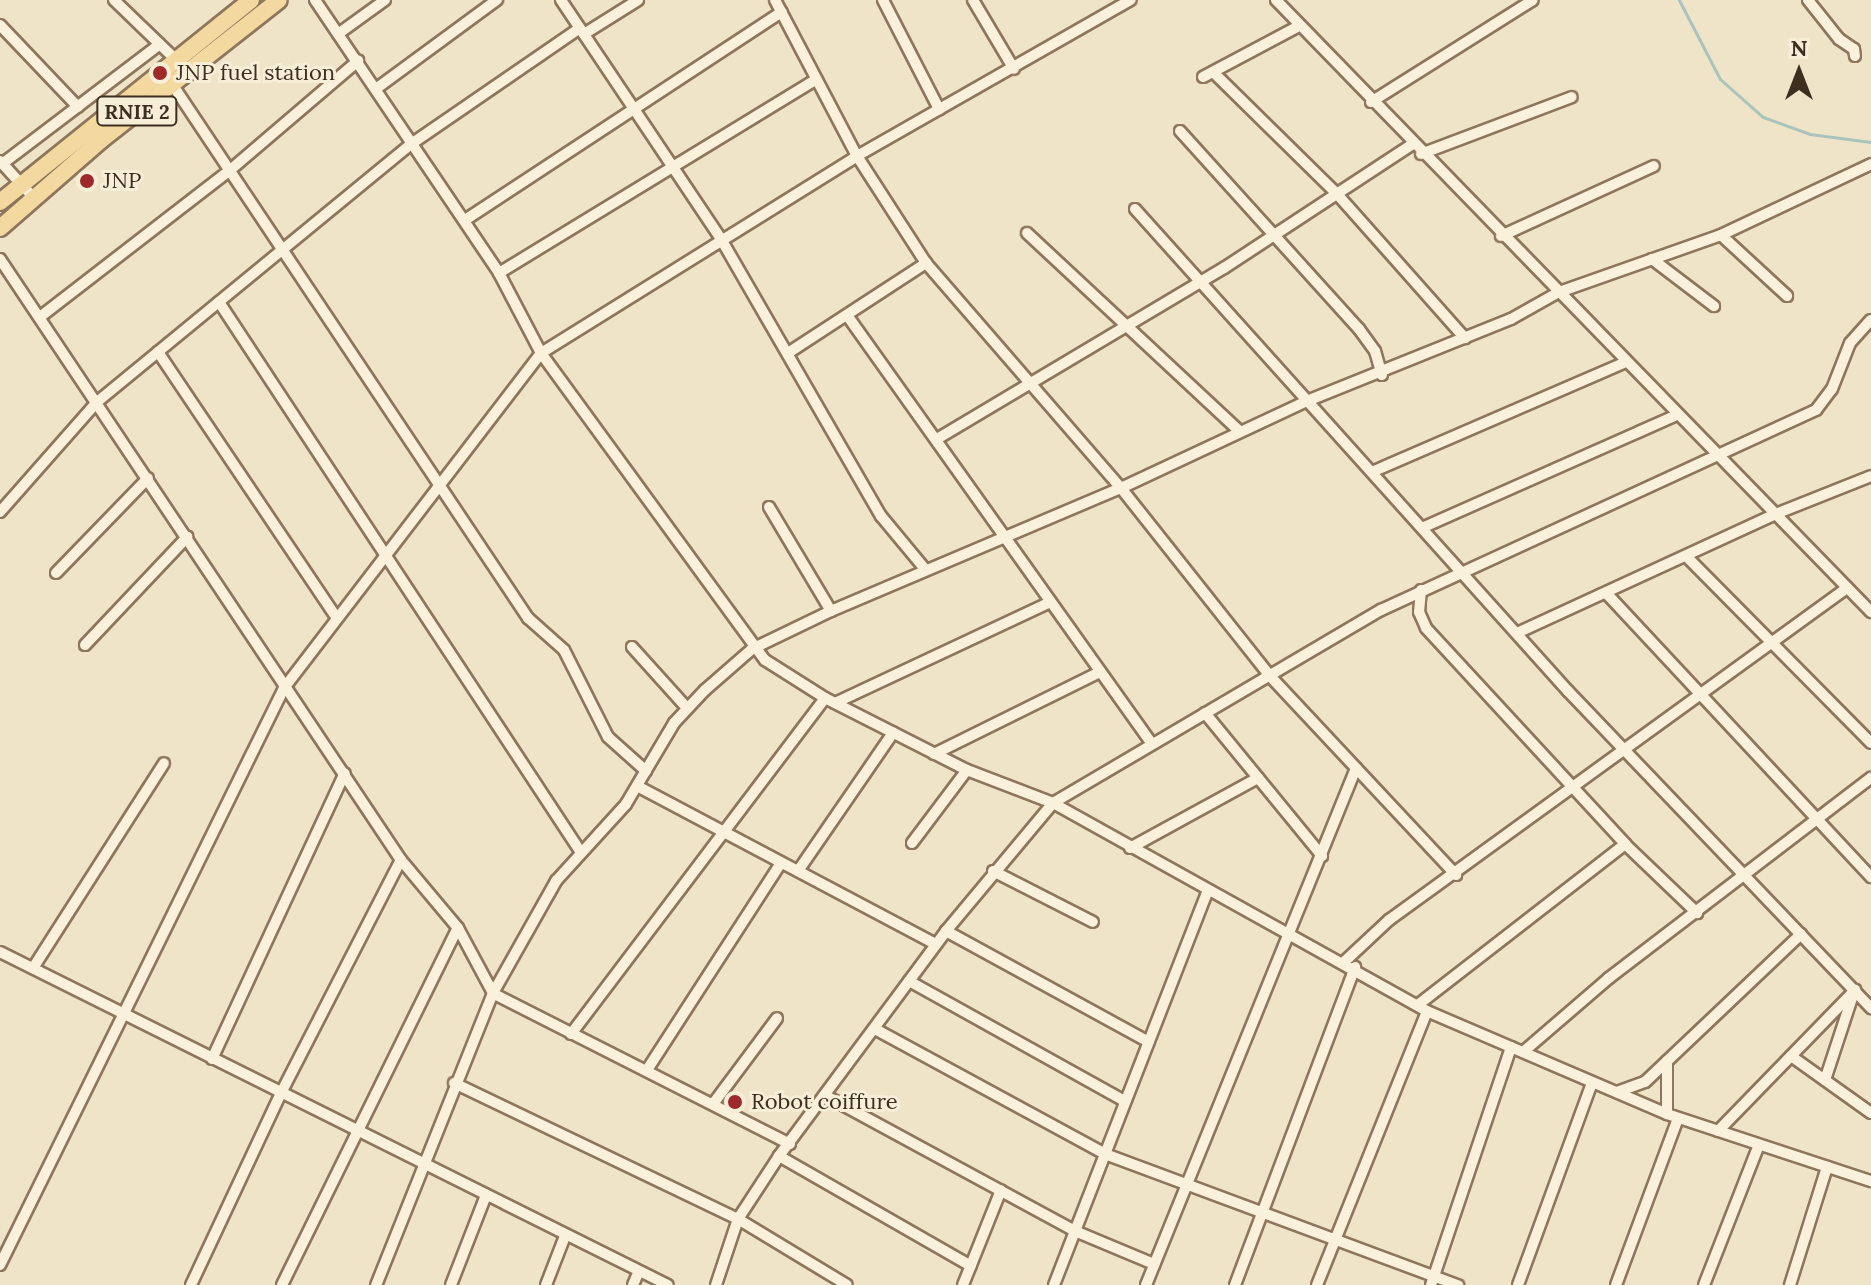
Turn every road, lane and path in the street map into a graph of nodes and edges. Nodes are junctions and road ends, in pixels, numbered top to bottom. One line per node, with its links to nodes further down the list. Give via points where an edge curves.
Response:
1 (114, 0): 21 (street)
2 (251, 0): 23 (main road, RNIE 2)
3 (279, 0): 27 (main road, RNIE 2)
4 (315, 0): 20 (street)
5 (385, 0): 20 (street)
6 (497, 0): 28 (street)
7 (561, 0): 19 (street)
8 (638, 0): 19 (street)
9 (775, 0): 16 (street)
10 (883, 0): 32 (street)
11 (973, 0): 25 (street)
12 (1131, 0): 25 (street)
13 (1276, 0): 18 (street)
14 (1533, 0): 30 (street)
15 (1808, 0): 22 (street)
16 (782, 12): 26 (street); 33 (street)
17 (0, 25): 31 (street)
18 (1297, 27): 30 (street); 45 (street, via 1208,74)
19 (582, 31): 33 (street); 35 (street)
20 (338, 34): 24 (street)
21 (160, 44): 23 (street); 31 (street)
22 (1855, 56)
23 (174, 58): 44 (main road, RNIE 2)
24 (358, 61): 28 (street); 43 (street)
25 (1014, 69): 32 (street)
26 (815, 80): 38 (street); 41 (street)
27 (172, 84): 43 (street); 46 (main road, RNIE 2)
28 (377, 88): 35 (street)
29 (1572, 97): 37 (street)
30 (1371, 102): 36 (street)
31 (78, 107): 39 (street)
32 (939, 109): 38 (street)
33 (635, 111): 41 (street); 49 (street)
34 (1180, 131): 54 (street)
35 (414, 142): 49 (street); 56 (street)
36 (1411, 145): 37 (street); 45 (street)
37 (1421, 154): 53 (street)
38 (857, 156): 55 (street); 59 (street)
39 (1, 163): 44 (street)
40 (1871, 164): 52 (street)
41 (672, 166): 55 (street); 60 (street)
42 (1654, 166): 53 (street)
43 (229, 171): 56 (street); 66 (street)
44 (21, 182): 46 (street); 47 (main road, RNIE 2)
45 (1337, 194): 54 (street); 70 (street)
46 (34, 198): 50 (main road, RNIE 2)
47 (0, 202)
48 (1135, 209): 61 (street)
49 (465, 220): 60 (street)
50 (0, 228)
51 (1027, 233): 69 (street)
52 (1721, 235): 58 (street); 63 (street)
53 (1501, 236): 62 (street)
54 (1273, 237): 61 (street); 75 (street, via 1370,343)
55 (721, 239): 72 (street); 73 (street)
56 (282, 249): 64 (street); 86 (street)
57 (0, 259): 66 (street)
58 (1652, 259): 62 (street); 65 (street)
59 (926, 263): 67 (street); 76 (street)
60 (499, 273): 72 (street)
61 (1202, 280): 69 (street); 77 (street)
62 (1559, 292): 70 (street); 74 (street)
63 (1787, 296)
64 (219, 302): 71 (street); 94 (street)
65 (1714, 306)
66 (40, 317): 78 (street)
67 (849, 318): 73 (street); 81 (street)
68 (1871, 320): 82 (street, via 1850,343 1832,389 1816,410)
69 (1127, 325): 76 (street); 80 (street)
70 (1465, 338): 75 (street)
71 (158, 352): 78 (street); 105 (street)
72 (541, 353): 86 (street); 110 (street)
73 (788, 353): 96 (street, via 881,516)
74 (1624, 363): 79 (street); 83 (street)
75 (1382, 375): 77 (street)
76 (1028, 384): 81 (street); 87 (street)
77 (1307, 401): 80 (street); 83 (street)
78 (97, 402): 85 (street); 89 (street)
79 (1675, 416): 82 (street); 91 (street)
80 (1238, 430): 87 (street)
81 (937, 439): 92 (street)
82 (1718, 457): 90 (street); 98 (street)
83 (1374, 471): 91 (street)
84 (1871, 476): 90 (street)
85 (148, 478): 93 (street); 97 (street)
86 (438, 486): 94 (street); 126 (street, via 528,618 564,650 608,737)
87 (1121, 488): 92 (street); 112 (street)
88 (769, 507): 103 (street)
89 (0, 512)
90 (1773, 515): 95 (street); 99 (street)
91 (1424, 527): 98 (street)
92 (1004, 536): 96 (street); 102 (street)
93 (187, 537): 107 (street); 113 (street)
94 (384, 553): 105 (street); 138 (street)
95 (1686, 556): 101 (street); 108 (street)
96 (925, 569): 103 (street)
97 (56, 573)
98 (1462, 574): 100 (street); 106 (street)
99 (1847, 588): 104 (street); 108 (street)
100 (1421, 590): 112 (street); 131 (street, via 1419,612 1426,628)
101 (1608, 595): 106 (street); 114 (street)
102 (1051, 602): 111 (street); 115 (street)
103 (831, 611): 110 (street)
104 (1871, 612)
105 (336, 617): 113 (street)
106 (1517, 633): 121 (street)
107 (85, 645)
108 (1773, 646): 114 (street); 119 (street)
109 (632, 647): 116 (street)
110 (752, 649): 115 (street); 116 (street)
111 (1100, 672): 120 (street); 122 (street)
112 (1269, 675): 117 (street); 124 (street)
113 (284, 688): 127 (street); 164 (street)
114 (1700, 696): 121 (street); 133 (street)
115 (830, 701): 118 (street); 134 (street)
116 (687, 708): 126 (street)
117 (1205, 713): 120 (street); 128 (street)
118 (893, 733): 122 (street); 142 (street)
119 (1871, 743)
120 (1152, 744): 132 (street)
121 (1625, 748): 131 (street); 144 (street)
122 (934, 754): 125 (street)
123 (164, 763): 158 (street)
124 (1356, 768): 139 (street); 145 (street)
125 (967, 770): 132 (street); 135 (street)
126 (646, 771): 130 (street)
127 (345, 773): 140 (street); 172 (street)
128 (1258, 778): 137 (street); 139 (street)
129 (1871, 778): 133 (street)
130 (639, 787): 134 (street); 138 (street, via 601,836)
131 (1573, 789): 136 (street); 145 (street)
132 (1053, 803): 137 (street); 143 (street)
133 (1815, 821): 144 (street); 146 (street, via 1836,836)
134 (724, 832): 141 (street); 167 (street)
135 (912, 843)
136 (1625, 844): 148 (street); 162 (street)
137 (1130, 848): 147 (street)
138 (580, 851): 161 (street, via 556,881)
139 (1322, 856): 153 (street)
140 (401, 860): 150 (street); 178 (street)
141 (781, 863): 142 (street); 174 (street)
142 (798, 871): 154 (street)
143 (993, 871): 149 (street); 151 (street)
144 (1747, 874): 148 (street); 152 (street)
145 (1456, 875): 156 (street, via 1372,933)
146 (1871, 877)
147 (1207, 893): 153 (street); 168 (street)
148 (1697, 913): 170 (street, via 1609,978)
149 (1093, 922)
150 (458, 928): 161 (street); 185 (street)
151 (946, 931): 154 (street); 168 (street)
152 (1801, 934): 160 (street); 173 (street)
153 (1287, 937): 156 (street); 194 (street)
154 (936, 944): 159 (street)
155 (0, 952): 158 (street)
156 (1344, 962): 157 (street)
157 (1355, 967): 162 (street); 197 (street)
158 (33, 968): 164 (street)
159 (909, 981): 166 (street); 181 (street)
160 (1855, 990): 163 (street); 171 (street); 175 (street)
161 (493, 993): 167 (street); 176 (street)
162 (1423, 1008): 169 (street); 201 (street)
163 (1871, 1008)
164 (124, 1012): 172 (street); 203 (street)
165 (777, 1018): 182 (street)
166 (875, 1029): 180 (street); 189 (street)
167 (571, 1034): 174 (street)
168 (1149, 1042): 181 (street)
169 (1511, 1047): 170 (street); 206 (street)
170 (1523, 1052): 177 (street)
171 (1791, 1056): 175 (street); 186 (street)
172 (212, 1059): 178 (street)
173 (1667, 1061): 179 (street, via 1645,1082); 184 (street)
174 (647, 1070): 182 (street)
175 (1825, 1080): 183 (street)
176 (454, 1083): 191 (street); 198 (street)
177 (1592, 1083): 179 (street); 222 (street)
178 (281, 1093): 185 (street); 207 (street)
179 (1614, 1093): 184 (street)
180 (828, 1097): 187 (street); 195 (street)
181 (1125, 1101): 189 (street)
182 (713, 1104): 187 (street)
183 (1871, 1113)
184 (1673, 1116): 186 (street); 223 (street)
185 (356, 1129): 191 (street); 208 (street)
186 (1718, 1131): 188 (street)
187 (790, 1144): 190 (street)
188 (1759, 1145): 192 (street); 224 (street)
189 (1105, 1154): 194 (street); 199 (street)
190 (779, 1156): 198 (street); 204 (street)
191 (422, 1164): 196 (street); 209 (street)
192 (1827, 1167): 193 (street); 225 (street)
193 (1871, 1181)
194 (1187, 1186): 197 (street); 202 (street)
195 (1001, 1190): 199 (street); 204 (street)
196 (486, 1195): 200 (street); 210 (street)
197 (1264, 1212): 201 (street); 219 (street)
198 (738, 1219): 214 (street); 215 (street)
199 (1075, 1231): 202 (street); 217 (street)
200 (565, 1236): 205 (street); 211 (street)
201 (1333, 1240): 206 (street); 220 (street)
202 (1154, 1264): 218 (street)
203 (0, 1265)
204 (971, 1266): 216 (street)
205 (638, 1273): 212 (street); 213 (street)
206 (1432, 1281): 221 (street)
207 (191, 1285)
208 (282, 1285)
209 (376, 1285)
210 (451, 1285)
211 (546, 1285)
212 (633, 1285)
213 (668, 1285)
214 (716, 1285)
215 (847, 1285)
216 (963, 1285)
217 (1054, 1285)
218 (1146, 1285)
219 (1235, 1285)
220 (1317, 1285)
221 (1458, 1285)
222 (1518, 1285)
223 (1616, 1285)
224 (1704, 1285)
225 (1790, 1285)

